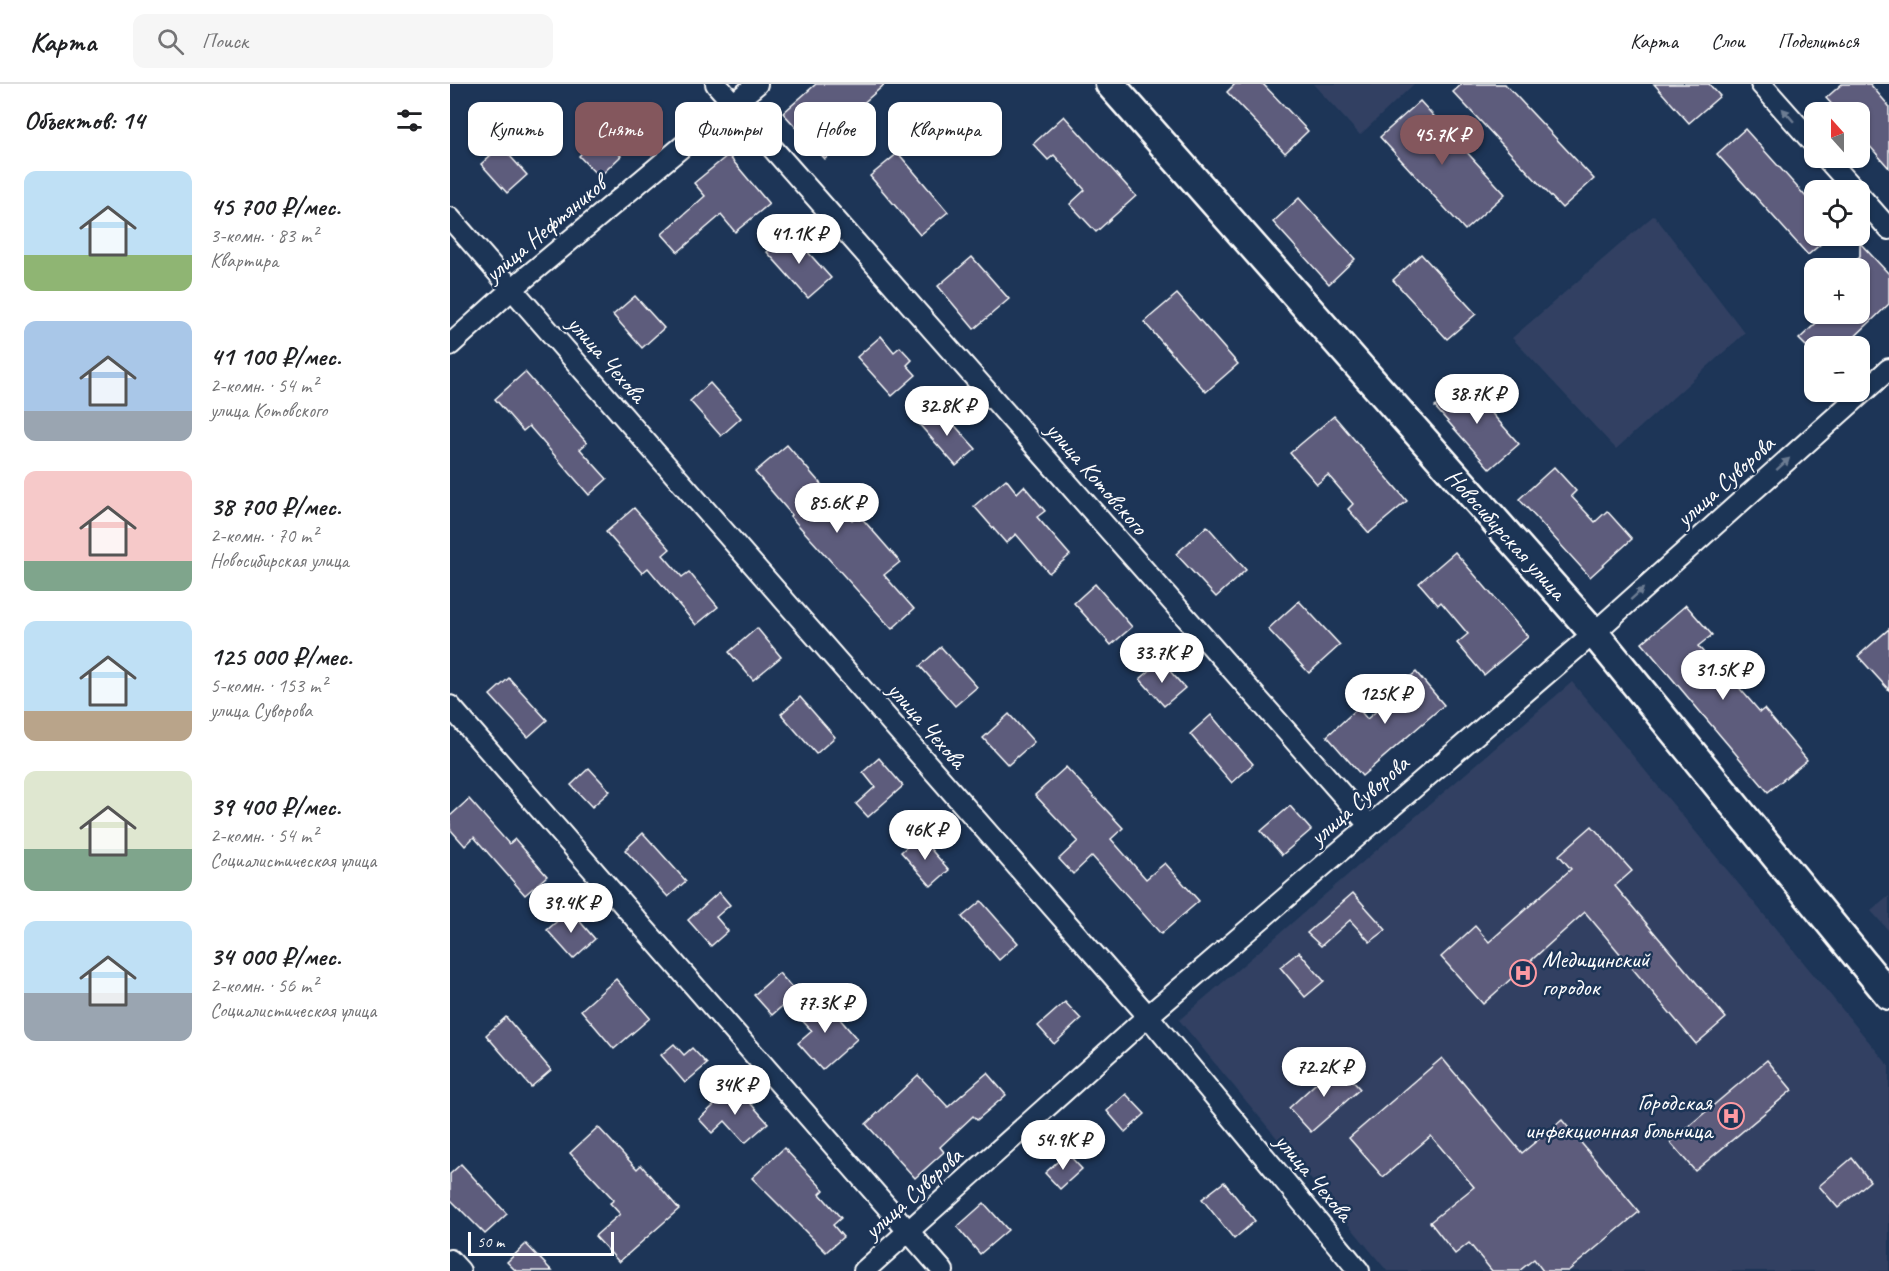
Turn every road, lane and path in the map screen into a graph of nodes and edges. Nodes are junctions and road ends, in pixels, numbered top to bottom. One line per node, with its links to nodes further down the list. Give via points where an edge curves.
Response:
1 (716, 84): 5 (street, улица Котовского)
2 (757, 84): 6 (street, улица Нефтяников)
3 (1110, 84): 18 (main road, Новосибирская улица)
4 (1761, 84): 7 (street, one-way to 4)
5 (731, 102)
6 (737, 102)
7 (1804, 133)
8 (675, 154): 15 (street, улица Нефтяников)
9 (779, 156): 20 (street, улица Котовского)
10 (1835, 168): 11 (street)
11 (1846, 180)
12 (1870, 207): 14 (street)
13 (450, 218): 15 (street, улица Чехова)
14 (1889, 229)
15 (512, 289): 16 (street, улица Нефтяников); 22 (street, улица Чехова)
16 (450, 345)
17 (1889, 369): 18 (street, улица Суворова, one-way to 17)
18 (1594, 633): 20 (street, улица Суворова); 21 (main road, Новосибирская улица)
19 (450, 706): 23 (street)
20 (1369, 825): 22 (street, улица Суворова)
21 (1889, 995)
22 (1148, 1016): 23 (street, улица Суворова); 28 (street, улица Чехова)
23 (910, 1229): 26 (street, улица Суворова); 27 (street)
24 (450, 1260): 25 (street)
25 (460, 1271)
26 (864, 1271)
27 (943, 1271)
28 (1359, 1271)

